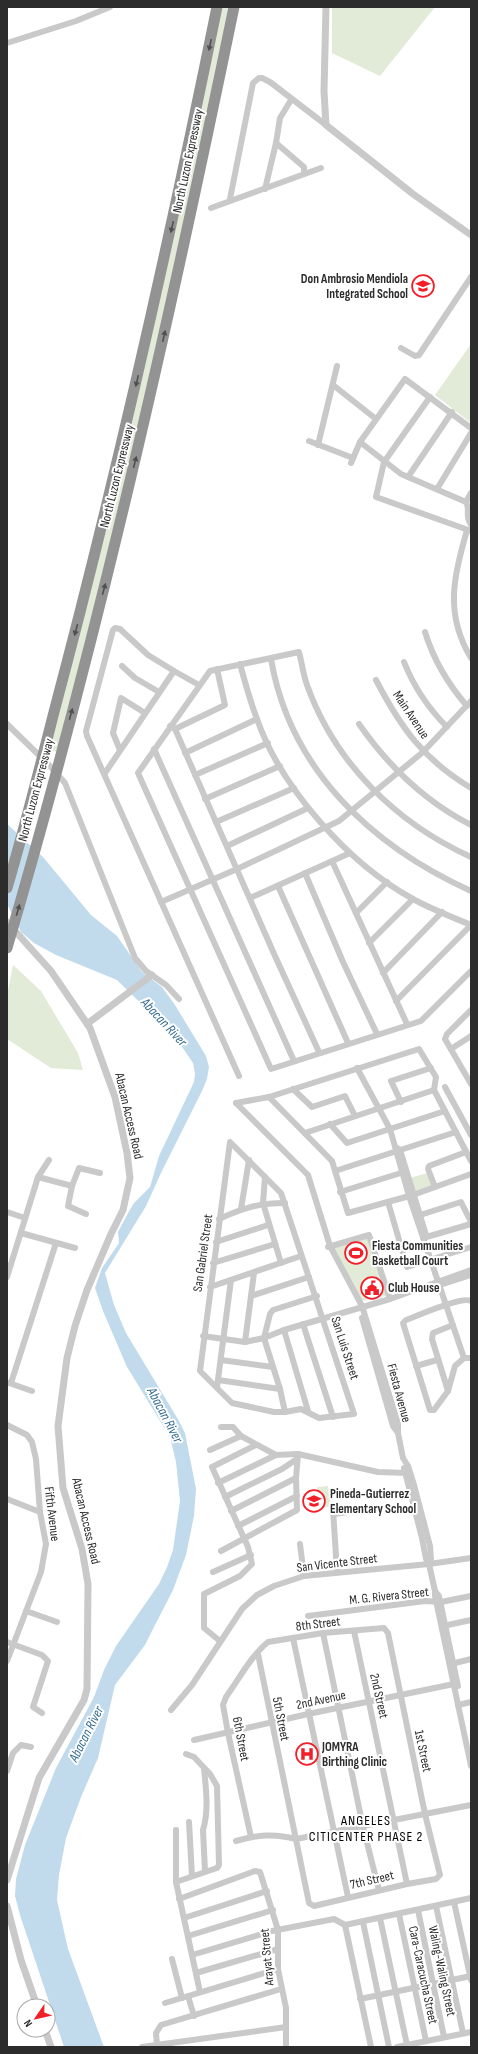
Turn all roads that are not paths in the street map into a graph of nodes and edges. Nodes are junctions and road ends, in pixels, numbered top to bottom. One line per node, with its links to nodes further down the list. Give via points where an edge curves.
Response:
1 (110, 7): 5 (street)
2 (217, 7): 79 (highway, North Luzon Expressway, one-way to 79, via 176,206 93,566)
3 (234, 7): 90 (highway, North Luzon Expressway, one-way to 3, via 61,752 143,428 192,211)
4 (326, 7): 7 (street)
5 (7, 43)
6 (291, 100): 7 (street); 8 (street, via 282,113); 12 (street, via 262,78 254,80)
7 (326, 125): 14 (street, via 413,194)
8 (276, 143): 10 (street, via 304,167); 11 (street)
9 (321, 168): 10 (street)
10 (304, 174): 11 (street)
11 (265, 189): 12 (street)
12 (230, 199): 13 (street)
13 (211, 208)
14 (471, 235)
15 (471, 277): 16 (street, via 419,355 415,356)
16 (401, 348)
17 (337, 366): 18 (street)
18 (333, 385): 21 (street); 26 (street)
19 (430, 396): 20 (street); 21 (street, via 405,379); 27 (street)
20 (452, 412): 22 (street); 28 (street)
21 (376, 419): 25 (street)
22 (471, 428)
23 (471, 433): 29 (street)
24 (309, 441): 26 (street)
25 (360, 442): 26 (street, via 352,461); 27 (street)
26 (318, 445)
27 (384, 462): 28 (street); 33 (street, via 376,497)
28 (408, 477): 29 (street)
29 (437, 489): 31 (street)
30 (471, 493): 31 (street)
31 (466, 502): 32 (street, via 467,518)
32 (471, 525)
33 (469, 531): 36 (street, via 457,567 453,607 459,634)
34 (426, 632): 45 (street, via 430,649 442,673)
35 (271, 658): 38 (street); 63 (street, via 299,652 306,683 326,726 354,769); 66 (street, via 280,694 299,741 322,776)
36 (471, 658)
37 (404, 662): 50 (street, via 427,706)
38 (240, 664): 40 (street); 47 (street)
39 (122, 666): 44 (street, via 135,678)
40 (217, 669): 43 (street, via 208,672); 51 (street, via 225,705)
41 (174, 670): 43 (street); 44 (street); 59 (street, via 148,655 120,629 113,630 86,731)
42 (376, 680): 55 (street, Main Avenue, via 400,724)
43 (199, 685): 51 (street)
44 (159, 692): 46 (street)
45 (469, 704): 50 (street)
46 (145, 713): 54 (street); 54 (street, via 121,698 113,733)
47 (257, 720): 52 (street); 56 (street)
48 (7, 724): 93 (street, via 62,780 134,958)
49 (359, 724): 58 (street)
50 (447, 726): 55 (street)
51 (172, 727): 53 (street); 56 (street)
52 (268, 743): 57 (street); 60 (street)
53 (154, 749): 76 (street); 80 (street, via 138,773)
54 (120, 750): 59 (street)
55 (423, 752): 58 (street); 62 (street, Main Avenue)
56 (185, 753): 60 (street)
57 (280, 766): 61 (street); 64 (street)
58 (398, 772): 63 (street); 68 (street, via 438,807)
59 (105, 773): 84 (street)
60 (195, 775): 64 (street)
61 (294, 788): 65 (street); 67 (street)
62 (471, 788)
63 (375, 792): 66 (street); 72 (street, via 400,815 427,834)
64 (205, 799): 67 (street)
65 (308, 808): 69 (street); 70 (street)
66 (351, 811): 69 (street); 81 (street, via 402,854)
67 (216, 822): 70 (street)
68 (471, 825)
69 (326, 829): 71 (street); 74 (street)
70 (226, 846): 74 (street)
71 (350, 853): 73 (street); 77 (street)
72 (471, 857)
73 (332, 861): 75 (street); 86 (street)
74 (237, 869): 76 (street); 82 (street)
75 (305, 873): 78 (street); 99 (street)
76 (212, 880): 80 (street); 104 (street)
77 (387, 882): 83 (street); 86 (street)
78 (278, 886): 82 (street); 101 (street)
79 (7, 888)
80 (190, 889): 84 (street); 104 (street, via 271,1069)
81 (471, 892)
82 (250, 898): 103 (street)
83 (413, 899): 85 (street); 89 (street)
84 (161, 902): 108 (street)
85 (442, 912): 88 (street); 92 (street)
86 (356, 913): 89 (street)
87 (7, 922): 97 (street, Abacan Access Road)
88 (471, 925): 95 (street)
89 (370, 943): 92 (street)
90 (7, 948)
91 (471, 971): 98 (street, via 421,1021)
92 (383, 973): 95 (street)
93 (151, 976): 94 (street, via 166,985); 97 (street)
94 (179, 998)
95 (396, 1001): 98 (street)
96 (471, 1010): 102 (street, via 447,1034 445,1039)
97 (90, 1021): 273 (street, Abacan Access Road, via 115,1097 130,1178 123,1210 87,1290 75,1326 66,1366 58,1426 63,1488 82,1549 88,1584 88,1689 39,1778)
98 (407, 1024): 99 (street)
99 (377, 1034): 101 (street)
100 (471, 1036): 102 (street)
101 (348, 1043): 103 (street)
102 (451, 1050): 107 (street)
103 (319, 1052): 104 (street)
104 (294, 1061)
105 (357, 1068): 106 (street, via 419,1049); 111 (street); 115 (street)
106 (431, 1068): 112 (street, via 436,1079); 114 (street, via 391,1081)
107 (468, 1073): 109 (street)
108 (240, 1076)
109 (471, 1084)
110 (445, 1087): 122 (street)
111 (293, 1089): 113 (street); 117 (street, via 312,1107 345,1096)
112 (434, 1090): 114 (street); 116 (street)
113 (269, 1097): 121 (street); 155 (street, Fiesta Avenue, via 236,1105 306,1175)
114 (401, 1102): 115 (street)
115 (378, 1109): 117 (street); 119 (street)
116 (445, 1110): 119 (street); 120 (street)
117 (355, 1116): 118 (street)
118 (330, 1124): 119 (street, via 346,1143); 121 (street)
119 (390, 1129): 124 (street)
120 (456, 1132): 124 (street); 125 (street)
121 (305, 1133): 129 (street, via 332,1161)
122 (471, 1135)
123 (230, 1142): 127 (street, San Luis Street); 147 (street, San Gabriel Street)
124 (397, 1149): 129 (street); 130 (street)
125 (466, 1152): 128 (street); 136 (street, via 429,1166)
126 (49, 1160): 133 (street)
127 (249, 1160): 134 (street, San Luis Street); 142 (street)
128 (471, 1161)
129 (335, 1171): 137 (street)
130 (404, 1172): 137 (street); 138 (street)
131 (100, 1173): 135 (street, via 79,1168)
132 (471, 1174): 136 (street)
133 (38, 1177): 135 (street); 146 (street)
134 (265, 1177): 139 (street, San Luis Street, via 281,1193); 141 (street)
135 (72, 1186): 144 (street, via 68,1206)
136 (435, 1187): 138 (street)
137 (340, 1192): 140 (street, via 350,1214)
138 (411, 1196): 140 (street); 145 (street)
139 (285, 1202): 141 (street); 158 (street, San Luis Street)
140 (388, 1202): 159 (street, via 406,1266)
141 (262, 1203): 142 (street); 149 (street)
142 (241, 1209): 147 (street)
143 (7, 1212): 146 (street)
144 (86, 1214)
145 (418, 1216): 148 (street, via 461,1202); 151 (street)
146 (25, 1218): 150 (street)
147 (220, 1219): 152 (street, San Gabriel Street)
148 (471, 1223): 151 (street)
149 (268, 1225): 152 (street); 154 (street)
150 (21, 1233): 153 (street); 165 (street)
151 (425, 1238): 159 (street)
152 (216, 1242): 160 (street, San Gabriel Street)
153 (56, 1243): 157 (street); 191 (street)
154 (275, 1244): 160 (street); 161 (street)
155 (329, 1246): 172 (street, via 369,1235); 175 (street, Fiesta Avenue)
156 (471, 1247): 159 (street)
157 (75, 1248)
158 (301, 1256): 161 (street); 166 (street, San Luis Street)
159 (432, 1261): 168 (street)
160 (213, 1263): 169 (street, San Gabriel Street)
161 (281, 1263): 163 (street)
162 (471, 1270): 168 (street)
163 (254, 1273): 167 (street); 170 (street)
164 (471, 1275): 168 (street)
165 (7, 1277)
166 (309, 1277): 170 (street); 171 (street, San Luis Street)
167 (231, 1280): 169 (street); 182 (street)
168 (438, 1283): 172 (street); 174 (street)
169 (210, 1287): 180 (street, San Gabriel Street)
170 (251, 1296): 183 (street)
171 (317, 1296): 176 (street, San Luis Street); 181 (street, via 271,1312)
172 (390, 1298): 175 (street)
173 (471, 1301): 174 (street)
174 (446, 1306): 178 (street); 188 (street, via 404,1321)
175 (360, 1307): 176 (street); 206 (street, Fiesta Avenue)
176 (324, 1318): 177 (street); 198 (street, San Luis Street, via 355,1413)
177 (303, 1324): 179 (street); 198 (street)
178 (452, 1325): 184 (street); 187 (street, via 432,1335)
179 (284, 1330): 181 (street); 196 (street)
180 (203, 1336): 182 (street); 190 (street, San Gabriel Street)
181 (264, 1338): 183 (street); 189 (street)
182 (223, 1339): 183 (street); 186 (street)
183 (245, 1342)
184 (464, 1358): 185 (street); 195 (street, via 455,1366)
185 (471, 1358)
186 (221, 1360): 189 (street); 192 (street)
187 (437, 1360): 188 (street); 195 (street)
188 (416, 1366): 195 (street, via 430,1410 434,1410)
189 (273, 1367): 193 (street)
190 (199, 1368): 192 (street, San Luis Street, via 202,1373)
191 (9, 1383): 194 (street)
192 (218, 1383): 193 (street); 197 (street, San Luis Street, via 229,1402)
193 (280, 1389): 197 (street)
194 (32, 1391)
195 (448, 1391)
196 (308, 1411): 197 (street, San Luis Street, via 296,1409); 198 (street, San Luis Street, via 319,1418)
197 (285, 1412)
198 (333, 1417)
199 (7, 1425): 213 (street, Fifth Avenue, via 27,1435 32,1442 36,1459)
200 (221, 1426): 201 (street, via 233,1428)
201 (241, 1436): 202 (street); 203 (street)
202 (256, 1445): 204 (street); 208 (street, via 212,1466)
203 (210, 1450)
204 (276, 1455): 205 (street); 208 (street)
205 (297, 1456): 206 (street, via 378,1472); 207 (street); 210 (street, via 282,1469)
206 (408, 1473): 221 (street, Fiesta Avenue, via 431,1559)
207 (296, 1478): 209 (street); 212 (street)
208 (218, 1483): 210 (street)
209 (297, 1496): 215 (street); 216 (street, via 297,1510)
210 (225, 1497): 212 (street)
211 (7, 1499): 213 (street)
212 (231, 1511): 215 (street)
213 (40, 1512): 227 (street, Fifth Avenue, via 46,1544 44,1560)
214 (348, 1512): 223 (street, via 333,1512)
215 (238, 1526): 216 (street)
216 (244, 1538): 218 (street); 219 (street)
217 (300, 1544): 224 (street)
218 (221, 1551)
219 (251, 1555): 222 (street); 236 (street, via 252,1564 240,1576 204,1594 204,1628)
220 (471, 1558): 221 (street, San Vicente Street)
221 (429, 1564): 223 (street, San Vicente Street); 226 (street, Fiesta Avenue)
222 (213, 1572)
223 (337, 1572): 224 (street, San Vicente Street)
224 (304, 1576): 236 (street, San Vicente Street, via 257,1595 242,1609)
225 (471, 1596): 226 (street, M. G. Rivera Street)
226 (438, 1602): 228 (street, M. G. Rivera Street); 231 (street, Fiesta Avenue)
227 (26, 1610): 230 (street); 237 (street, Fifth Avenue)
228 (308, 1616)
229 (471, 1620): 231 (street)
230 (57, 1622)
231 (443, 1626): 241 (street, Fiesta Avenue)
232 (386, 1629): 233 (street, 8th Street); 243 (street, 1st Street)
233 (354, 1631): 234 (street, 8th Street); 244 (street, 2nd Street)
234 (323, 1633): 235 (street, 8th Street); 247 (street)
235 (293, 1638): 238 (street, 8th Street, via 268,1642); 250 (street)
236 (220, 1641): 248 (street, San Vicente Street, via 192,1685)
237 (10, 1643): 240 (street, Fifth Avenue); 249 (street, via 42,1655 48,1661 33,1707)
238 (258, 1654): 251 (street, 5th Street); 252 (street, 6th Street, via 224,1702)
239 (471, 1659): 241 (street)
240 (7, 1661)
241 (451, 1664): 242 (street); 246 (street)
242 (454, 1684): 243 (street, 2nd Avenue); 246 (street)
243 (400, 1694): 244 (street, 2nd Avenue); 261 (street, 1st Street)
244 (368, 1701): 247 (street, 2nd Avenue); 262 (street, 2nd Street)
245 (471, 1702): 246 (street)
246 (460, 1704): 254 (street); 257 (street)
247 (338, 1708): 250 (street, 2nd Avenue); 264 (street)
248 (171, 1710)
249 (42, 1713)
250 (308, 1714): 251 (street, 2nd Avenue); 266 (street)
251 (271, 1722): 252 (street, 2nd Avenue); 268 (street, 5th Street)
252 (228, 1733): 253 (street, 2nd Avenue); 267 (street, 6th Street)
253 (194, 1740)
254 (471, 1746)
255 (31, 1747): 259 (street, via 21,1745 17,1748)
256 (186, 1754): 258 (street, via 194,1757)
257 (471, 1766)
258 (204, 1769): 270 (street); 270 (street, via 217,1786 219,1865)
259 (7, 1771)
260 (471, 1805): 261 (street)
261 (426, 1814): 262 (street); 272 (street, 1st Street)
262 (394, 1820): 264 (street); 275 (street, 2nd Street)
263 (189, 1822): 271 (street)
264 (363, 1827): 266 (street); 276 (street)
265 (176, 1830): 274 (street)
266 (334, 1833): 268 (street); 278 (street)
267 (251, 1837): 268 (street, via 275,1835); 269 (street)
268 (296, 1840): 282 (street, 5th Street)
269 (236, 1841)
270 (205, 1871): 271 (street)
271 (192, 1876): 274 (street)
272 (439, 1877): 275 (street, 7th Street)
273 (7, 1880)
274 (176, 1882): 280 (street)
275 (407, 1884): 276 (street, 7th Street)
276 (379, 1890): 278 (street, 7th Street)
277 (267, 1891): 280 (street, Arayat Street, via 261,1874 255,1871); 285 (street, Arayat Street); 288 (street)
278 (348, 1897): 282 (street, 7th Street)
279 (471, 1898): 281 (street)
280 (179, 1899): 288 (street)
281 (454, 1902): 284 (street); 299 (street)
282 (310, 1905)
283 (7, 1906): 308 (street)
284 (436, 1906): 286 (street); 300 (street)
285 (273, 1910): 292 (street, Arayat Street); 293 (street)
286 (418, 1910): 287 (street); 301 (street, Waling-Waling Street)
287 (399, 1914): 289 (street); 302 (street, Cara-Caracucha Street)
288 (184, 1918): 293 (street)
289 (380, 1918): 290 (street); 305 (street)
290 (363, 1922): 291 (street); 306 (street)
291 (345, 1926): 292 (street, via 334,1919); 309 (street)
292 (278, 1930): 294 (street, Arayat Street); 295 (street)
293 (188, 1936): 295 (street)
294 (278, 1949): 297 (street, Arayat Street); 298 (street)
295 (192, 1955): 298 (street)
296 (172, 1959): 307 (street)
297 (278, 1969): 303 (street, Arayat Street); 304 (street)
298 (196, 1973): 304 (street)
299 (471, 1977): 300 (street)
300 (451, 1980): 301 (street); 314 (street)
301 (433, 1984): 302 (street); 315 (street, Waling-Waling Street)
302 (415, 1988): 305 (street); 316 (street, Cara-Caracucha Street)
303 (281, 1989): 311 (street); 312 (street, Arayat Street, via 286,2008)
304 (200, 1992): 307 (street)
305 (396, 1992): 306 (street); 318 (street)
306 (378, 1995): 309 (street); 322 (street)
307 (185, 1997): 310 (street); 311 (street)
308 (34, 1998)
309 (360, 1999): 321 (street)
310 (165, 2003)
311 (194, 2016): 317 (street, via 159,2026 156,2035)
312 (286, 2027): 317 (street); 320 (street, Arayat Street)
313 (471, 2032): 314 (street)
314 (463, 2034): 315 (street)
315 (444, 2037): 316 (street)
316 (426, 2041): 318 (street)
317 (161, 2045): 319 (street)
318 (407, 2045): 323 (street)
319 (142, 2047)
320 (286, 2047)
321 (371, 2047)
322 (389, 2047)
323 (397, 2047)

